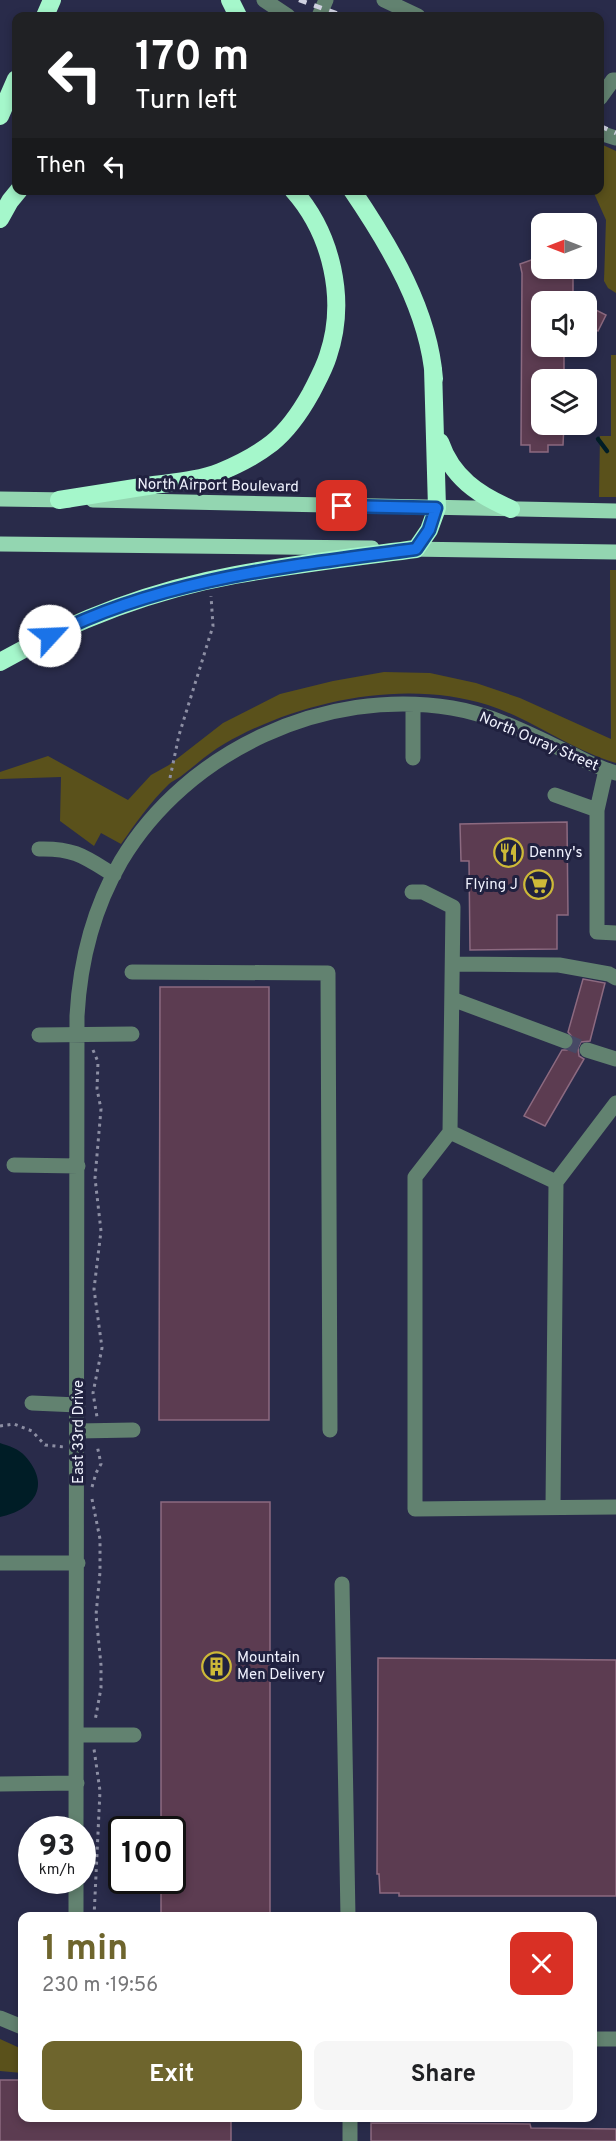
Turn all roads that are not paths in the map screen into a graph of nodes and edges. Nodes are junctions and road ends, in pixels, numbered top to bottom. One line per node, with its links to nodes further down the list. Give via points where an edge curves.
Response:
1 (264, 0): 3 (street)
2 (384, 0): 4 (street)
3 (282, 12)
4 (410, 12)
5 (616, 80): 7 (street)
6 (12, 88): 8 (highway)
7 (604, 93)
8 (0, 116)
9 (15, 195): 12 (highway)
10 (296, 195): 15 (highway, via 315,222 332,262 336,299 324,369 298,413 272,443 220,472)
11 (355, 195): 13 (highway, via 406,284 426,333)
12 (0, 219)
13 (433, 368): 16 (highway); 17 (highway, via 438,439 445,457 472,489)
14 (0, 499): 15 (main road, North Airport Boulevard)
15 (59, 500): 16 (main road, North Airport Boulevard)
16 (436, 508): 17 (main road, North Airport Boulevard); 20 (highway, via 429,530)
17 (511, 509): 18 (main road, North Airport Boulevard)
18 (616, 511)
19 (0, 544): 20 (main road)
20 (416, 549): 21 (main road); 22 (highway, via 194,584 84,620)
21 (616, 552)
22 (0, 662)
23 (413, 705): 24 (street); 25 (street, North Ouray Street, via 452,708 500,721); 29 (street, North Ouray Street, via 361,707 323,714 250,742 179,792 138,838)
24 (412, 758)
25 (611, 771): 27 (street)
26 (555, 795): 27 (street)
27 (597, 810): 31 (street, via 597,932)
28 (39, 849): 29 (street, via 77,853)
29 (114, 875): 36 (street, North Ouray Street, via 83,958)
30 (412, 892): 32 (street, via 423,892 453,907)
31 (616, 933)
32 (453, 964): 34 (street, via 559,965); 35 (street)
33 (132, 972): 50 (street, via 328,973)
34 (616, 978)
35 (452, 999): 39 (street); 43 (street)
36 (77, 1034): 37 (street); 38 (street); 45 (street, East 33rd Drive)
37 (132, 1034)
38 (39, 1035)
39 (565, 1041)
40 (587, 1050): 41 (street)
41 (616, 1059)
42 (616, 1103): 46 (street)
43 (450, 1132): 46 (street); 52 (street, via 415,1178 415,1509)
44 (14, 1165): 45 (street)
45 (78, 1166): 48 (street, East 33rd Drive)
46 (556, 1182): 52 (street)
47 (32, 1403): 48 (street)
48 (78, 1405): 51 (street, East 33rd Drive)
49 (133, 1430): 51 (street)
50 (330, 1430)
51 (78, 1431): 55 (street, East 33rd Drive)
52 (553, 1507): 53 (street)
53 (616, 1507)
54 (0, 1563): 55 (street)
55 (78, 1563): 57 (street, East 33rd Drive)
56 (342, 1584): 64 (street)
57 (85, 1735): 58 (street); 60 (street, East 33rd Drive)
58 (134, 1735)
59 (0, 1784): 60 (street)
60 (77, 1784): 61 (street, East 33rd Drive)
61 (76, 1816)
62 (76, 1894): 63 (street)
63 (76, 1912)
64 (348, 1912)
65 (0, 2018): 66 (street)
66 (18, 2025)
67 (597, 2039): 68 (street)
68 (616, 2039)
69 (350, 2122): 70 (street)
70 (350, 2141)

